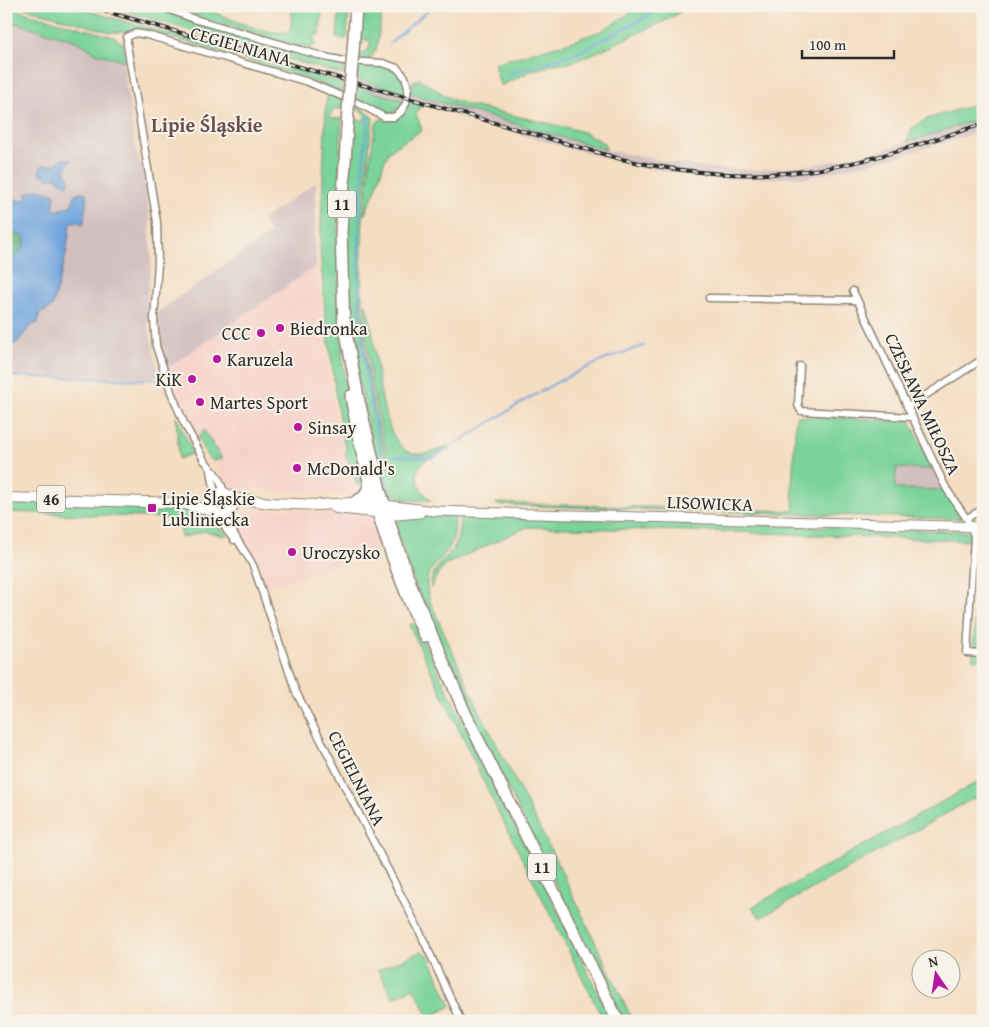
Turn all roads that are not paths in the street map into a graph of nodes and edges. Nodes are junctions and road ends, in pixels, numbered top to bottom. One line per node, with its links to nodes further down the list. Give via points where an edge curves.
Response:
1 (160, 6): 11 (street, CEGIELNIANA, via 318,56 390,65 403,74 408,87 404,108 389,118 308,82 147,35 136,33 127,37 157,222 156,346 182,418)
2 (356, 6): 6 (highway, 11, bridge, via 341,232)
3 (853, 291): 5 (street, CZESŁAWA MIŁOSZA)
4 (710, 298): 5 (street)
5 (857, 300): 9 (street, CZESŁAWA MIŁOSZA)
6 (344, 322): 12 (highway, 11, via 354,415); 19 (highway, 11)
7 (983, 359): 9 (street)
8 (800, 366): 10 (street, via 798,405 801,411)
9 (907, 407): 10 (street, CZESŁAWA MIŁOSZA)
10 (912, 418): 22 (street, CZESŁAWA MIŁOSZA, via 944,484)
11 (211, 469): 13 (street, CEGIELNIANA); 13 (street, CEGIELNIANA, via 218,477)
12 (370, 485): 15 (highway, via 364,497); 19 (highway, 11)
13 (221, 496): 16 (main road, 46); 17 (main road, LISOWICKA / 46); 21 (main road, via 232,504); 21 (main road, via 211,504)
14 (6, 498): 16 (main road, 46)
15 (356, 502): 18 (main road, LISOWICKA / 46); 19 (main road, LISOWICKA / 46)
16 (180, 503): 21 (main road, 46)
17 (271, 503): 18 (main road, LISOWICKA / 46); 21 (main road, LISOWICKA / 46)
18 (318, 505): 19 (main road, LISOWICKA / 46, via 347,510)
19 (381, 508): 23 (main road, LISOWICKA, via 400,515 436,511); 28 (highway, 11, via 464,713)
20 (983, 509): 22 (street)
21 (223, 512): 25 (street, CEGIELNIANA); 25 (street, CEGIELNIANA, via 230,536)
22 (967, 518): 23 (street, CZESŁAWA MIŁOSZA)
23 (971, 527): 24 (main road, LISOWICKA); 26 (street, CZESŁAWA MIŁOSZA, via 974,537 967,653)
24 (983, 527)
25 (240, 544): 27 (street, CEGIELNIANA, via 254,568 296,692 418,928)
26 (983, 654)
27 (461, 1021)
28 (618, 1021)

